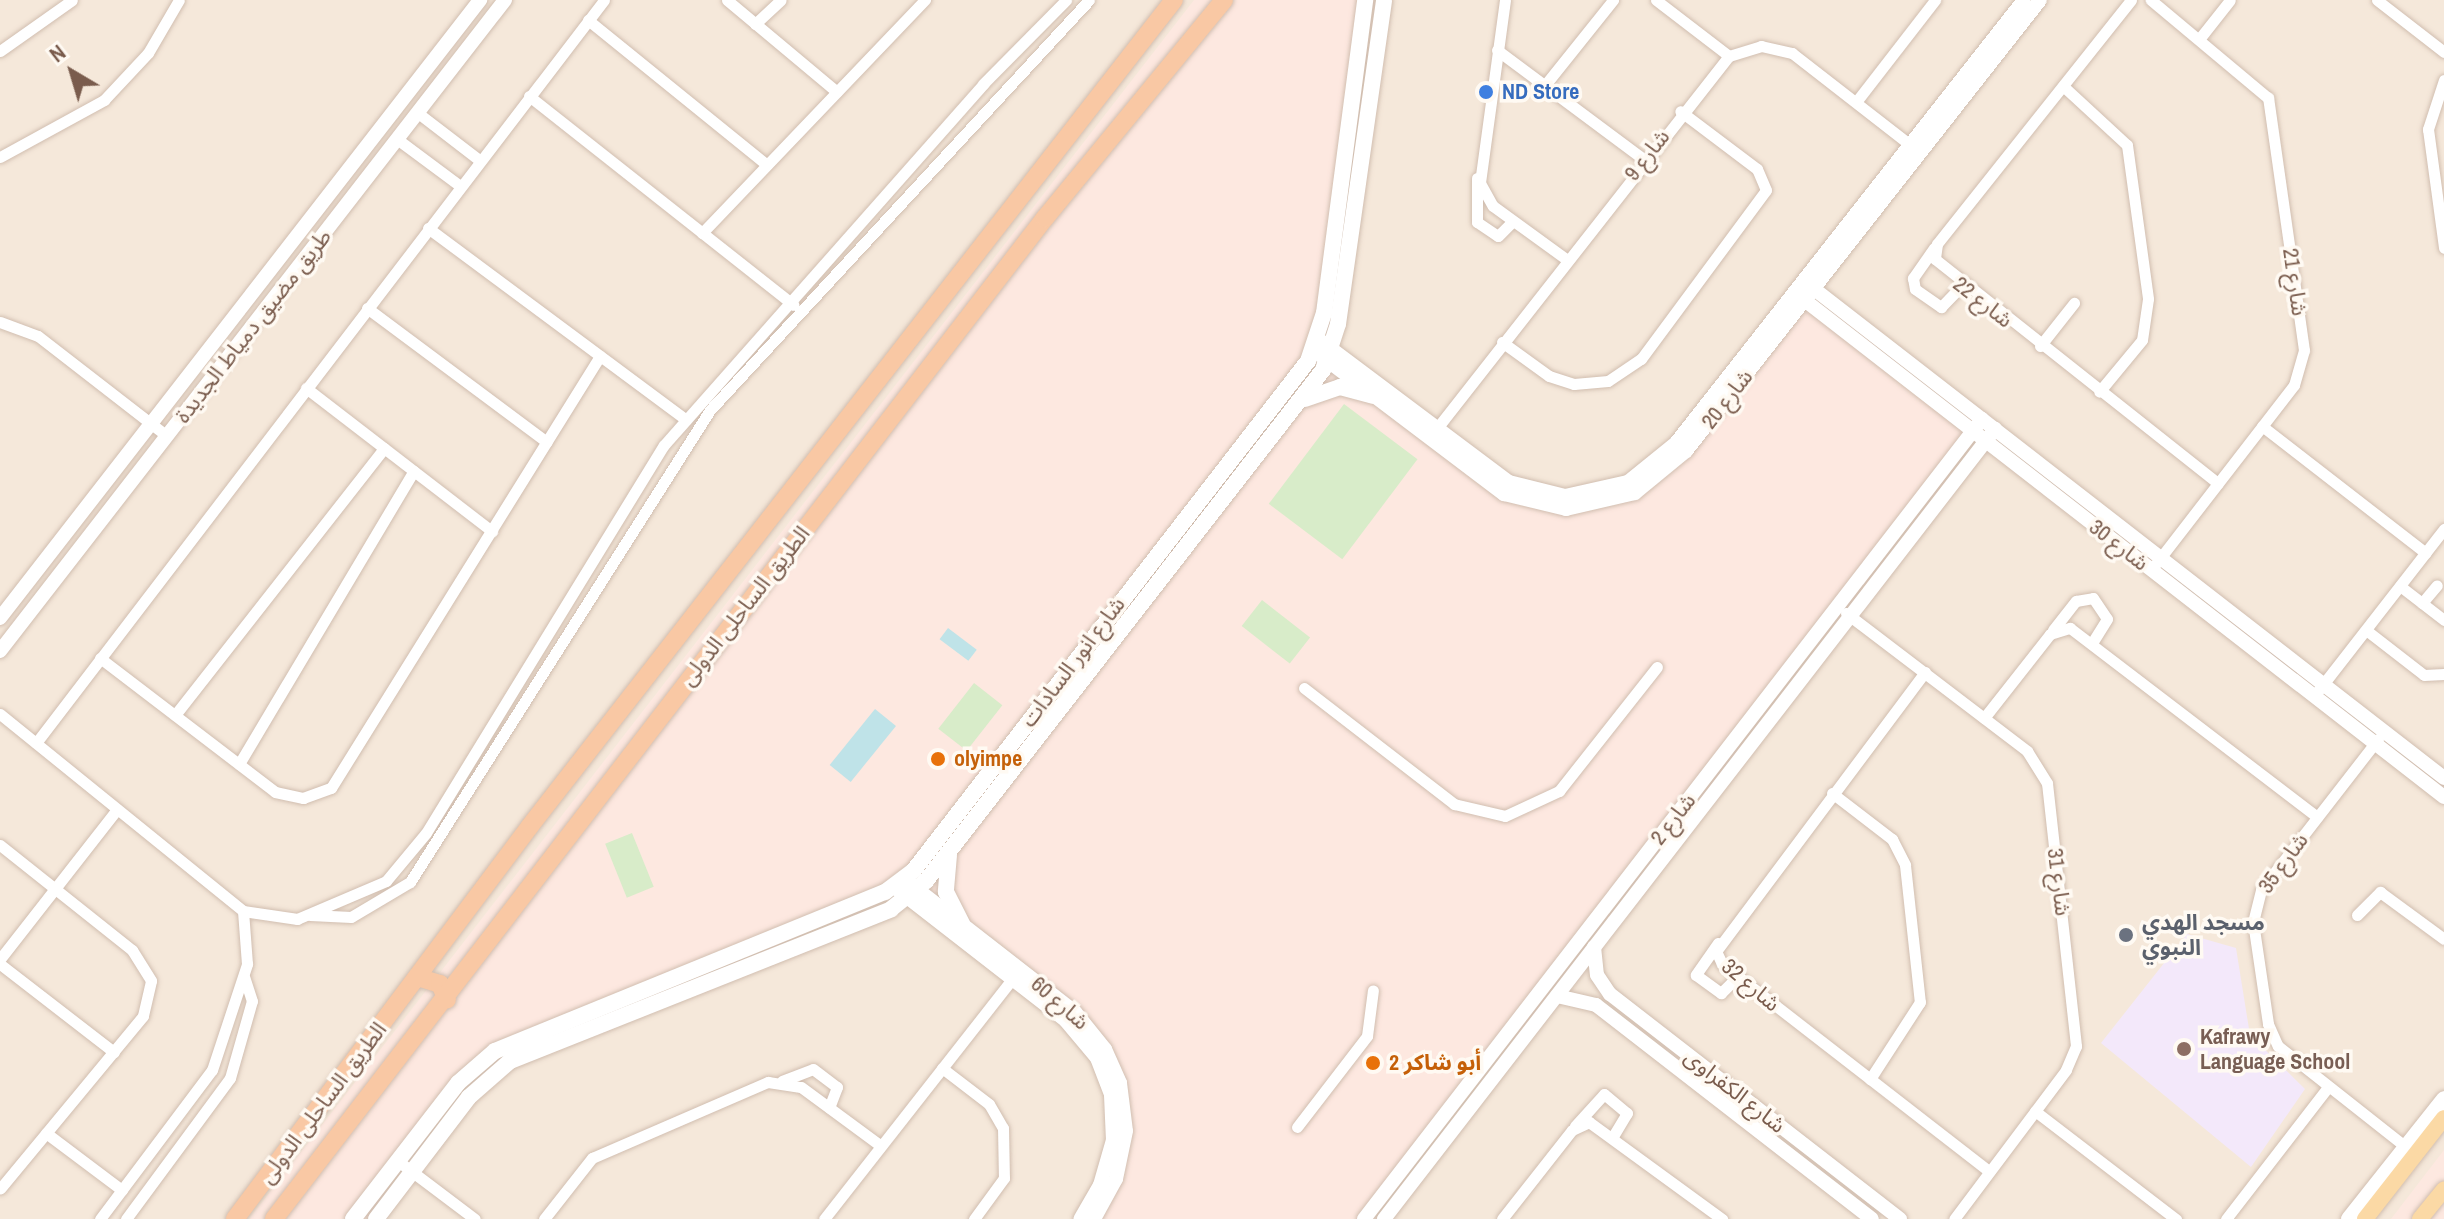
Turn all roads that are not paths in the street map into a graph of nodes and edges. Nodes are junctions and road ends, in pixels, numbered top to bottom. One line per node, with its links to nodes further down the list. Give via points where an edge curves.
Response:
1 (72, 0): 29 (street)
2 (179, 0): 44 (street, via 148,53 104,100)
3 (480, 0): 73 (street, طريق مضيق دمياط الجديدة)
4 (505, 0): 41 (street, طريق مضيق دمياط الجديدة)
5 (604, 0): 25 (street)
6 (781, 0): 26 (street)
7 (925, 0): 35 (street)
8 (1066, 0): 59 (street)
9 (1089, 0): 62 (street)
10 (1174, 0): 128 (highway, الطريق الساحلى الدولى)
11 (1224, 0): 135 (highway, الطريق الساحلى الدولى, via 1035,230)
12 (1365, 0): 37 (main road, شارع انور السادات)
13 (1384, 0): 38 (main road, شارع انور السادات)
14 (1505, 0): 28 (street)
15 (1613, 0): 33 (street)
16 (1656, 0): 31 (street)
17 (1935, 0): 39 (street)
18 (2024, 0): 43 (street, شارع 20)
19 (2040, 0): 43 (street, شارع 20)
20 (2131, 0): 34 (street)
21 (2151, 0): 27 (street, شارع 21)
22 (2230, 0): 27 (street)
23 (2377, 0): 30 (street)
24 (729, 1): 26 (street)
25 (588, 20): 36 (street); 47 (street)
26 (755, 24): 35 (street)
27 (2200, 38): 75 (street, شارع 21, via 2259,84 2273,115 2304,350 2298,378)
28 (1497, 50): 33 (street); 48 (street)
29 (0, 51)
30 (2444, 52)
31 (1729, 56): 39 (street, via 1753,47 1785,50); 40 (street, شارع 9)
32 (2444, 80): 49 (street, via 2428,121)
33 (1545, 85): 45 (street)
34 (2063, 86): 54 (street); 69 (street, via 2127,145 2149,310 2142,340)
35 (837, 92): 47 (street)
36 (529, 96): 46 (street); 53 (street)
37 (1350, 99): 38 (main road); 66 (main road, شارع انور السادات)
38 (1371, 102): 66 (main road, شارع انور السادات)
39 (1856, 102): 43 (street)
40 (1680, 111): 45 (street, شارع 9); 64 (street, via 1757,169 1766,194 1641,359 1608,381 1574,384 1549,376)
41 (418, 113): 42 (street, طريق مضيق دمياط الجديدة); 46 (street)
42 (397, 139): 50 (street); 77 (street, طريق مضيق دمياط الجديدة)
43 (1915, 149): 58 (street, شارع 20)
44 (0, 157)
45 (1643, 159): 56 (street, شارع 9)
46 (479, 160): 50 (street)
47 (767, 165): 53 (street)
48 (1478, 169): 51 (street, via 1488,201); 51 (street, via 1475,220 1498,236)
49 (2439, 175): 55 (street)
50 (460, 186): 52 (street)
51 (1513, 221): 56 (street)
52 (428, 228): 61 (street); 67 (street)
53 (702, 233): 59 (street)
54 (1937, 244): 57 (street, شارع 22, via 1936,263); 57 (street, via 1914,287 1941,307)
55 (2444, 248)
56 (1566, 259): 64 (street, شارع 9)
57 (1961, 286): 65 (street, شارع 22)
58 (1805, 291): 74 (street, شارع 30); 76 (street, شارع 20, via 1668,452 1617,487 1579,496 1532,491 1497,476)
59 (789, 301): 62 (street); 72 (street)
60 (2074, 303): 65 (street)
61 (367, 308): 68 (street); 79 (street)
62 (801, 310): 122 (street, via 678,453 416,874 366,912 338,920)
63 (0, 322): 73 (street, via 38,336)
64 (1502, 342): 76 (street, شارع 9)
65 (2040, 346): 69 (street, شارع 22)
66 (1323, 350): 70 (street, شارع 20); 71 (main road, شارع انور السادات); 76 (street, شارع 20); 120 (main road, شارع انور السادات)
67 (600, 356): 72 (street); 79 (street)
68 (306, 388): 80 (street); 98 (street)
69 (2099, 392): 82 (street, شارع 22)
70 (1373, 396): 71 (main road, via 1340,387); 76 (street, شارع 20)
71 (1301, 403): 118 (main road, شارع انور السادات)
72 (685, 419): 122 (street, via 409,857 386,881)
73 (151, 424): 77 (street); 92 (street, طريق مضيق دمياط الجديدة)
74 (1977, 425): 78 (street, شارع 30); 90 (street, شارع 2)
75 (2262, 426): 82 (street, شارع 21); 85 (street)
76 (1432, 434)
77 (167, 436): 97 (street, طريق مضيق دمياط الجديدة)
78 (1991, 436): 86 (street, شارع 30); 91 (street, شارع 2)
79 (547, 442): 84 (street)
80 (384, 448): 81 (street); 105 (street)
81 (414, 471): 84 (street); 109 (street)
82 (2218, 483): 86 (street, شارع 21)
83 (2444, 529): 85 (street)
84 (492, 531): 109 (street, via 331,788 289,797)
85 (2426, 553): 88 (street)
86 (2156, 564): 103 (street, شارع 30)
87 (2437, 585): 89 (street)
88 (2400, 586): 89 (street); 94 (street)
89 (2422, 603): 93 (street)
90 (1838, 606): 91 (street, شارع 31); 115 (street, شارع 2)
91 (1851, 616): 100 (street, شارع 31); 116 (street, شارع 2)
92 (0, 618)
93 (2444, 620)
94 (2366, 630): 101 (street, via 2424,675); 103 (street)
95 (2050, 634): 96 (street, via 2070,628); 96 (street, via 2076,601 2089,597 2107,614); 106 (street)
96 (2092, 643): 114 (street)
97 (0, 651)
98 (100, 658): 105 (street); 108 (street)
99 (1657, 667): 102 (street, via 1559,791 1505,816 1454,804)
100 (1925, 672): 106 (street, شارع 31); 111 (street, شارع 32)
101 (2444, 674)
102 (1304, 688)
103 (2319, 690): 107 (street, شارع 30)
104 (0, 714): 108 (street)
105 (175, 715): 109 (street)
106 (1984, 718): 151 (street, شارع 31, via 2037,761 2049,796 2077,1039 2066,1070)
107 (2379, 738): 110 (street, شارع 30); 112 (street, شارع 30); 114 (street, شارع 35)
108 (36, 743): 113 (street)
109 (239, 764)
110 (2444, 778)
111 (1832, 793): 126 (street, شارع 32); 144 (street, via 1892,839 1905,865 1920,1002)
112 (2444, 797)
113 (117, 809): 119 (street); 121 (street)
114 (2317, 817): 146 (street, شارع 35, via 2261,890 2253,922 2270,1031 2284,1053)
115 (1667, 827): 116 (street); 148 (street, شارع 2)
116 (1680, 836): 127 (street, شارع 2)
117 (0, 845): 119 (street)
118 (952, 848): 120 (main road, شارع انور السادات); 124 (main road, via 944,883)
119 (55, 888): 129 (street); 142 (street, via 132,950 151,981 143,1016)
120 (907, 889): 124 (street, شارع 60); 130 (street, شارع 60); 134 (main road, شارع انور السادات); 138 (main road, شارع انور السادات)
121 (243, 911): 122 (street, via 269,920); 132 (street)
122 (310, 915)
123 (2357, 915): 125 (street, via 2380,892)
124 (962, 924): 130 (street, شارع 60)
125 (2444, 939)
126 (1718, 942): 131 (street, شارع 32, via 1719,960); 131 (street, via 1696,975 1721,993)
127 (1594, 947): 136 (street); 139 (street, شارع 2)
128 (431, 959): 133 (highway, الطريق الساحلى الدولى); 135 (highway, via 444,978)
129 (0, 961): 142 (street)
130 (1016, 974): 143 (street); 176 (street, شارع 60, via 1083,1038 1111,1095 1112,1151); 177 (street, شارع 60, via 1092,1029 1120,1083 1123,1156)
131 (1738, 976): 144 (street, شارع 32)
132 (244, 977): 164 (street, via 212,1070); 167 (street, via 252,1001 230,1078)
133 (417, 977): 140 (highway, via 440,984); 168 (highway, الطريق الساحلى الدولى)
134 (673, 978): 138 (main road); 159 (main road, شارع انور السادات, via 495,1051 458,1083)
135 (461, 984): 140 (highway, الطريق الساحلى الدولى)
136 (1605, 987): 141 (street); 183 (street, شارع الكفراوى)
137 (1373, 990): 153 (street, via 1367,1036)
138 (680, 994): 161 (main road, شارع انور السادات, via 503,1065 469,1097)
139 (1557, 996): 141 (street, شارع الكفراوى); 150 (street, شارع 2)
140 (447, 1000): 169 (highway, الطريق الساحلى الدولى)
141 (1593, 1003): 182 (street, شارع الكفراوى)
142 (114, 1052): 155 (street)
143 (942, 1068): 157 (street); 175 (street, via 989,1104 1003,1128 1004,1178)
144 (1870, 1079): 160 (street, شارع 32)
145 (782, 1081): 149 (street); 149 (street, via 813,1069 838,1090); 173 (street, via 592,1158)
146 (2328, 1087): 158 (street, شارع 35); 186 (street)
147 (2444, 1099): 158 (main road)
148 (1455, 1101): 150 (street); 178 (street, شارع 2)
149 (829, 1108): 157 (street)
150 (1468, 1110): 179 (street, شارع 2)
151 (2035, 1111): 160 (street, شارع 31); 185 (street)
152 (2444, 1118): 165 (main road)
153 (1297, 1127)
154 (1572, 1130): 156 (street, via 1589,1122); 156 (street, via 1604,1094 1627,1113); 180 (street)
155 (46, 1133): 162 (street); 164 (street)
156 (1613, 1136): 181 (street)
157 (881, 1146): 174 (street)
158 (2406, 1147): 187 (main road)
159 (398, 1161): 161 (street); 170 (main road, شارع انور السادات)
160 (1989, 1171): 184 (street, شارع 31)
161 (412, 1172): 171 (main road, شارع انور السادات); 172 (street)
162 (0, 1189)
163 (2444, 1189): 190 (main road)
164 (122, 1190): 166 (street)
165 (2385, 1194): 188 (main road); 189 (main road)
166 (100, 1219)
167 (126, 1219)
168 (235, 1219)
169 (274, 1219)
170 (353, 1219)
171 (376, 1219)
172 (475, 1219)
173 (544, 1219)
174 (824, 1219)
175 (974, 1219)
176 (1080, 1219)
177 (1094, 1219)
178 (1364, 1219)
179 (1384, 1219)
180 (1502, 1219)
181 (1722, 1219)
182 (1872, 1219)
183 (1900, 1219)
184 (1954, 1219)
185 (2176, 1219)
186 (2226, 1219)
187 (2349, 1219)
188 (2365, 1219)
189 (2372, 1219)
190 (2420, 1219)

